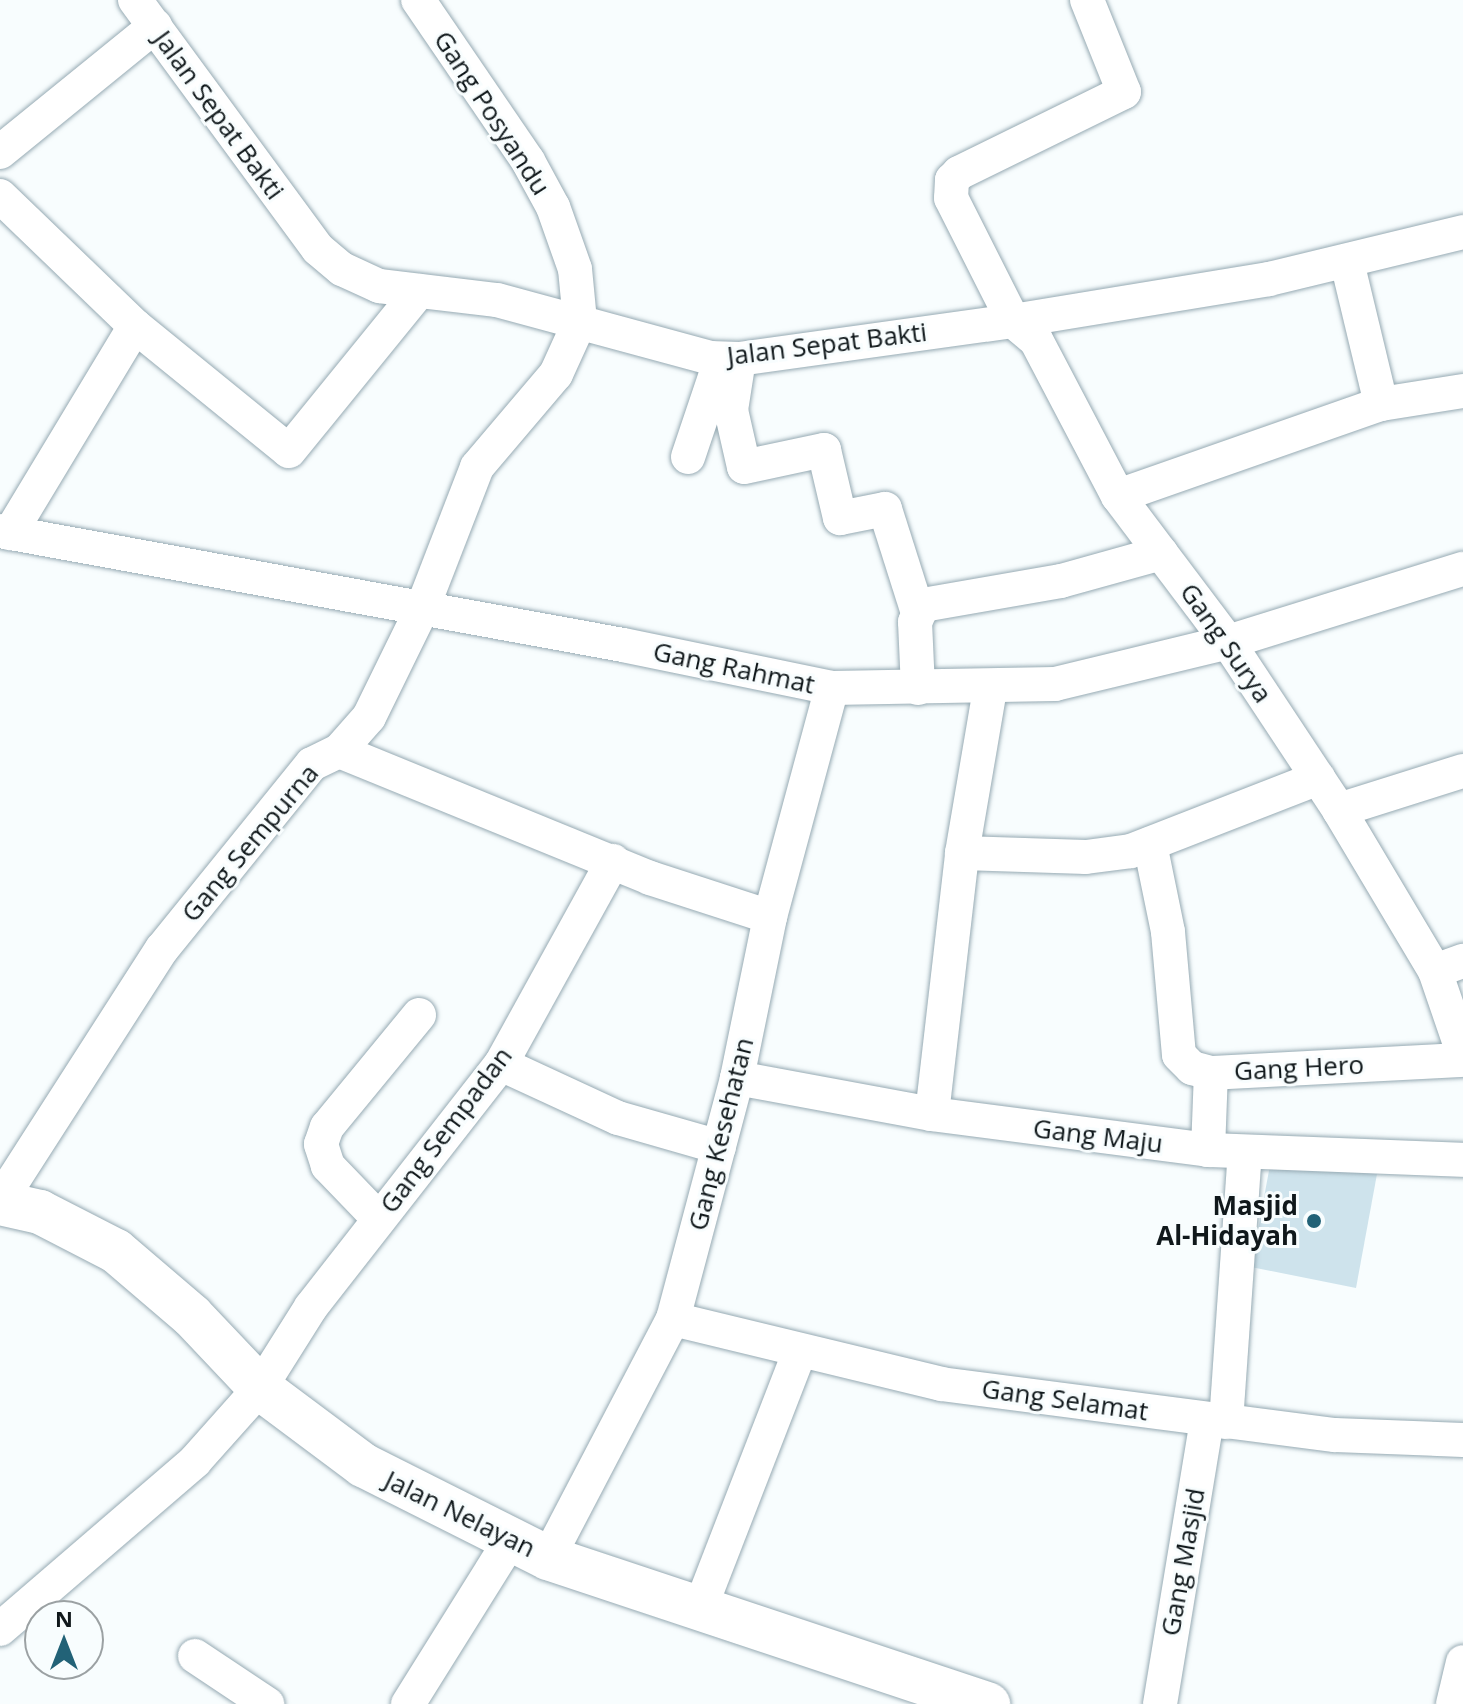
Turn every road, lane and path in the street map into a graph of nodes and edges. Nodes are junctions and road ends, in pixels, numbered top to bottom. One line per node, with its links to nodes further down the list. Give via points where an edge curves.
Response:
1 (418, 0): 9 (street, Gang Posyandu, via 528,161 553,207 575,269)
2 (1087, 0): 10 (street, Gang Surya, via 1124,92 959,173 950,189 954,207)
3 (145, 13): 4 (street); 8 (street, Jalan Sepat Bakti, via 318,249 342,269 379,286)
4 (0, 152)
5 (0, 196): 11 (street)
6 (1463, 232): 7 (street, Jalan Sepat Bakti)
7 (1347, 262): 10 (street, Jalan Sepat Bakti); 14 (street)
8 (419, 291): 9 (street, Jalan Sepat Bakti, via 497,300); 11 (street, via 289,451)
9 (580, 321): 12 (street, Jalan Sepat Bakti); 20 (street, Gang Sempurna, via 556,374 477,467)
10 (1013, 321): 12 (street, Jalan Sepat Bakti); 16 (street, Gang Surya, via 1036,340)
11 (135, 326): 17 (street)
12 (730, 359): 15 (street); 21 (street, via 731,410 744,467 824,450 840,518 885,509)
13 (1463, 391): 14 (street)
14 (1381, 404): 16 (street)
15 (688, 457)
16 (1118, 496): 18 (street, Gang Surya)
17 (5, 532): 20 (street, Gang Rahmat)
18 (1161, 553): 21 (street, via 1061,581 935,599); 22 (street, Gang Surya)
19 (1463, 569): 22 (street, Gang Rahmat)
20 (422, 609): 23 (street, Gang Rahmat); 26 (street, Gang Sempurna, via 369,717)
21 (918, 613): 24 (street)
22 (1228, 642): 25 (street, Gang Rahmat, via 1055,684); 28 (street, Gang Surya)
23 (832, 688): 24 (street, Gang Rahmat); 33 (street, Gang Kesehatan)
24 (918, 688): 25 (street, Gang Rahmat)
25 (990, 689): 31 (street)
26 (339, 751): 32 (street); 46 (street, Gang Sempurna, via 312,764 162,949)
27 (1463, 771): 29 (street)
28 (1318, 778): 29 (street, Gang Surya); 30 (street)
29 (1339, 810): 34 (street, Gang Surya)
30 (1150, 844): 31 (street, via 1086,857); 39 (street, via 1168,932 1179,1055 1192,1068)
31 (962, 853): 41 (street)
32 (613, 861): 33 (street); 38 (street, Gang Sempadan)
33 (770, 917): 40 (street, Gang Kesehatan)
34 (1449, 966): 36 (street)
35 (419, 1015): 47 (street, via 327,1127 321,1144 328,1166)
36 (1463, 1053)
37 (1463, 1060): 39 (street, Gang Hero)
38 (501, 1064): 42 (street, via 618,1118); 47 (street, Gang Sempadan)
39 (1211, 1073): 43 (street, Gang Hero)
40 (737, 1078): 41 (street, Gang Maju); 42 (street, Gang Kesehatan)
41 (932, 1114): 43 (street, Gang Maju)
42 (719, 1147): 48 (street, Gang Kesehatan)
43 (1208, 1150): 44 (street, Gang Maju)
44 (1245, 1153): 45 (street, Gang Maju); 51 (street, Gang Masjid)
45 (1463, 1160)
46 (0, 1202): 50 (main road, Jalan Nelayan, via 40,1212 116,1251 192,1316)
47 (379, 1219): 50 (street, Gang Sempadan, via 311,1307)
48 (673, 1319): 49 (street, Gang Selamat); 53 (street, Gang Kesehatan)
49 (800, 1351): 51 (street, Gang Selamat, via 941,1384); 54 (street)
50 (260, 1388): 53 (main road, Jalan Nelayan, via 363,1465); 55 (street, Gang Sempadan, via 195,1461)
51 (1217, 1421): 52 (street, Gang Selamat, via 1362,1437); 61 (street, Gang Masjid)
52 (1463, 1440)
53 (530, 1548): 54 (main road, Jalan Nelayan); 59 (street, Gang Kesehatan)
54 (699, 1611): 60 (main road, Jalan Nelayan)
55 (0, 1629)
56 (195, 1656): 58 (street)
57 (1463, 1662): 62 (street)
58 (267, 1704)
59 (408, 1704)
60 (988, 1704)
61 (1160, 1704)
62 (1453, 1704)

